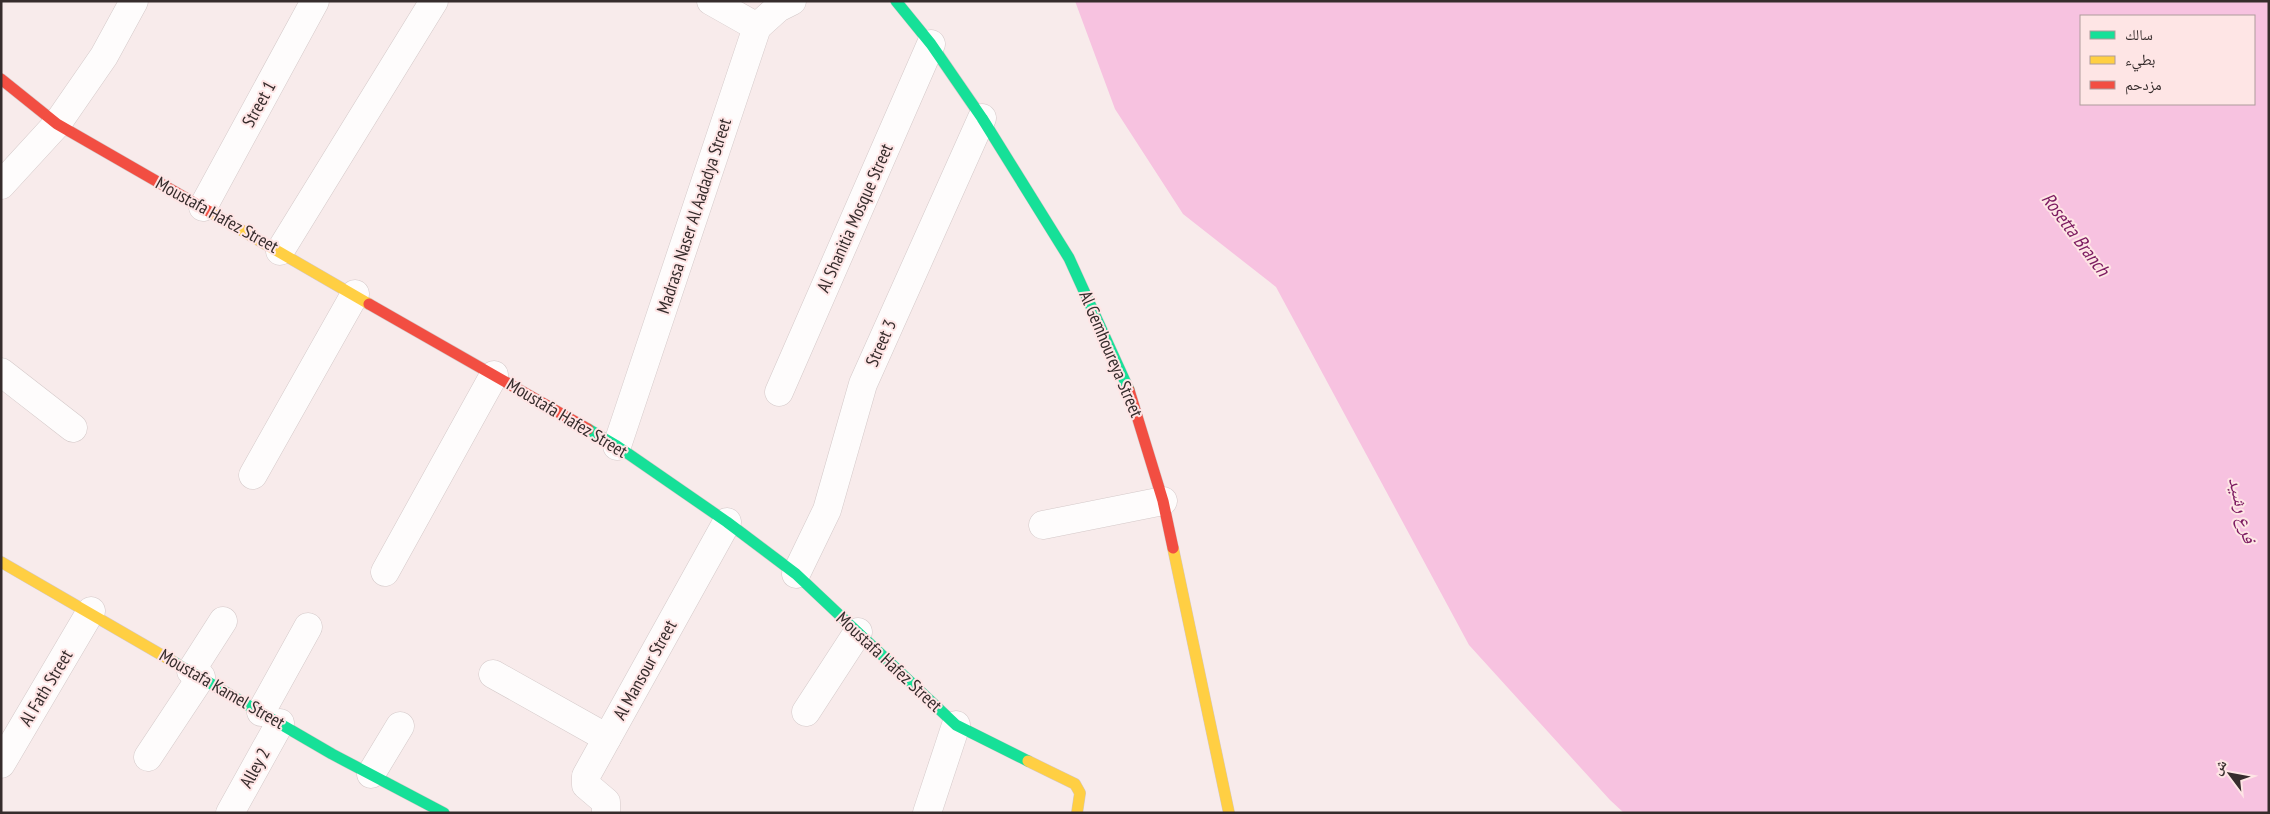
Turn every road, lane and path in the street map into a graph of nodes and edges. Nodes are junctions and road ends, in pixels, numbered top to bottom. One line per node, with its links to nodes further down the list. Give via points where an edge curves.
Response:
1 (134, 1): 11 (street, via 104,56)
2 (315, 1): 13 (street, Street 1)
3 (434, 1): 14 (street)
4 (711, 1): 7 (street)
5 (792, 1): 7 (street, Madrasa Naser Al Aadadya Street, via 778,8)
6 (896, 1): 8 (street, Al Gemhoureya Street)
7 (757, 27): 20 (street, Madrasa Naser Al Aadadya Street)
8 (931, 44): 10 (street, Al Gemhoureya Street); 18 (street, Al Shanitia Mosque Street)
9 (1, 79): 11 (street, Moustafa Hafez Street)
10 (982, 118): 22 (street, Al Gemhoureya Street, via 1069,258 1101,324 1132,396); 27 (street, Street 3, via 863,384 827,510)
11 (57, 124): 12 (street); 13 (street, Moustafa Hafez Street)
12 (1, 185)
13 (203, 207): 14 (street, Moustafa Hafez Street)
14 (280, 251): 15 (street, Moustafa Hafez Street)
15 (355, 294): 17 (street, Moustafa Hafez Street); 21 (street)
16 (1, 372): 19 (street)
17 (494, 375): 20 (street, Moustafa Hafez Street); 26 (street)
18 (779, 392)
19 (73, 428)
20 (617, 446): 23 (street, Moustafa Hafez Street)
21 (253, 475)
22 (1163, 501): 24 (street); 47 (street, Al Gemhoureya Street)
23 (727, 522): 27 (street, Moustafa Hafez Street); 38 (street, Al Mansour Street)
24 (1043, 525)
25 (1, 562): 28 (street, Moustafa Kamel Street)
26 (385, 572)
27 (796, 574): 31 (street, Moustafa Hafez Street)
28 (91, 611): 32 (street, Moustafa Kamel Street); 40 (street, Al Fath Street)
29 (223, 621): 32 (street)
30 (308, 628): 35 (street, Alley 2)
31 (858, 632): 34 (street); 36 (street, Moustafa Hafez Street)
32 (196, 674): 35 (street, Moustafa Kamel Street); 39 (street)
33 (493, 674): 38 (street)
34 (806, 712)
35 (271, 717): 41 (street, Moustafa Kamel Street); 43 (street, Alley 2)
36 (956, 725): 45 (street); 46 (street, Moustafa Hafez Street, via 1075,784 1080,793)
37 (400, 726): 41 (street)
38 (607, 738): 44 (street, Al Mansour Street, via 584,782 604,798)
39 (148, 757)
40 (1, 764)
41 (371, 774): 42 (street, Moustafa Kamel Street)
42 (428, 809)
43 (230, 813)
44 (606, 813)
45 (927, 813)
46 (1077, 813)
47 (1229, 813)

